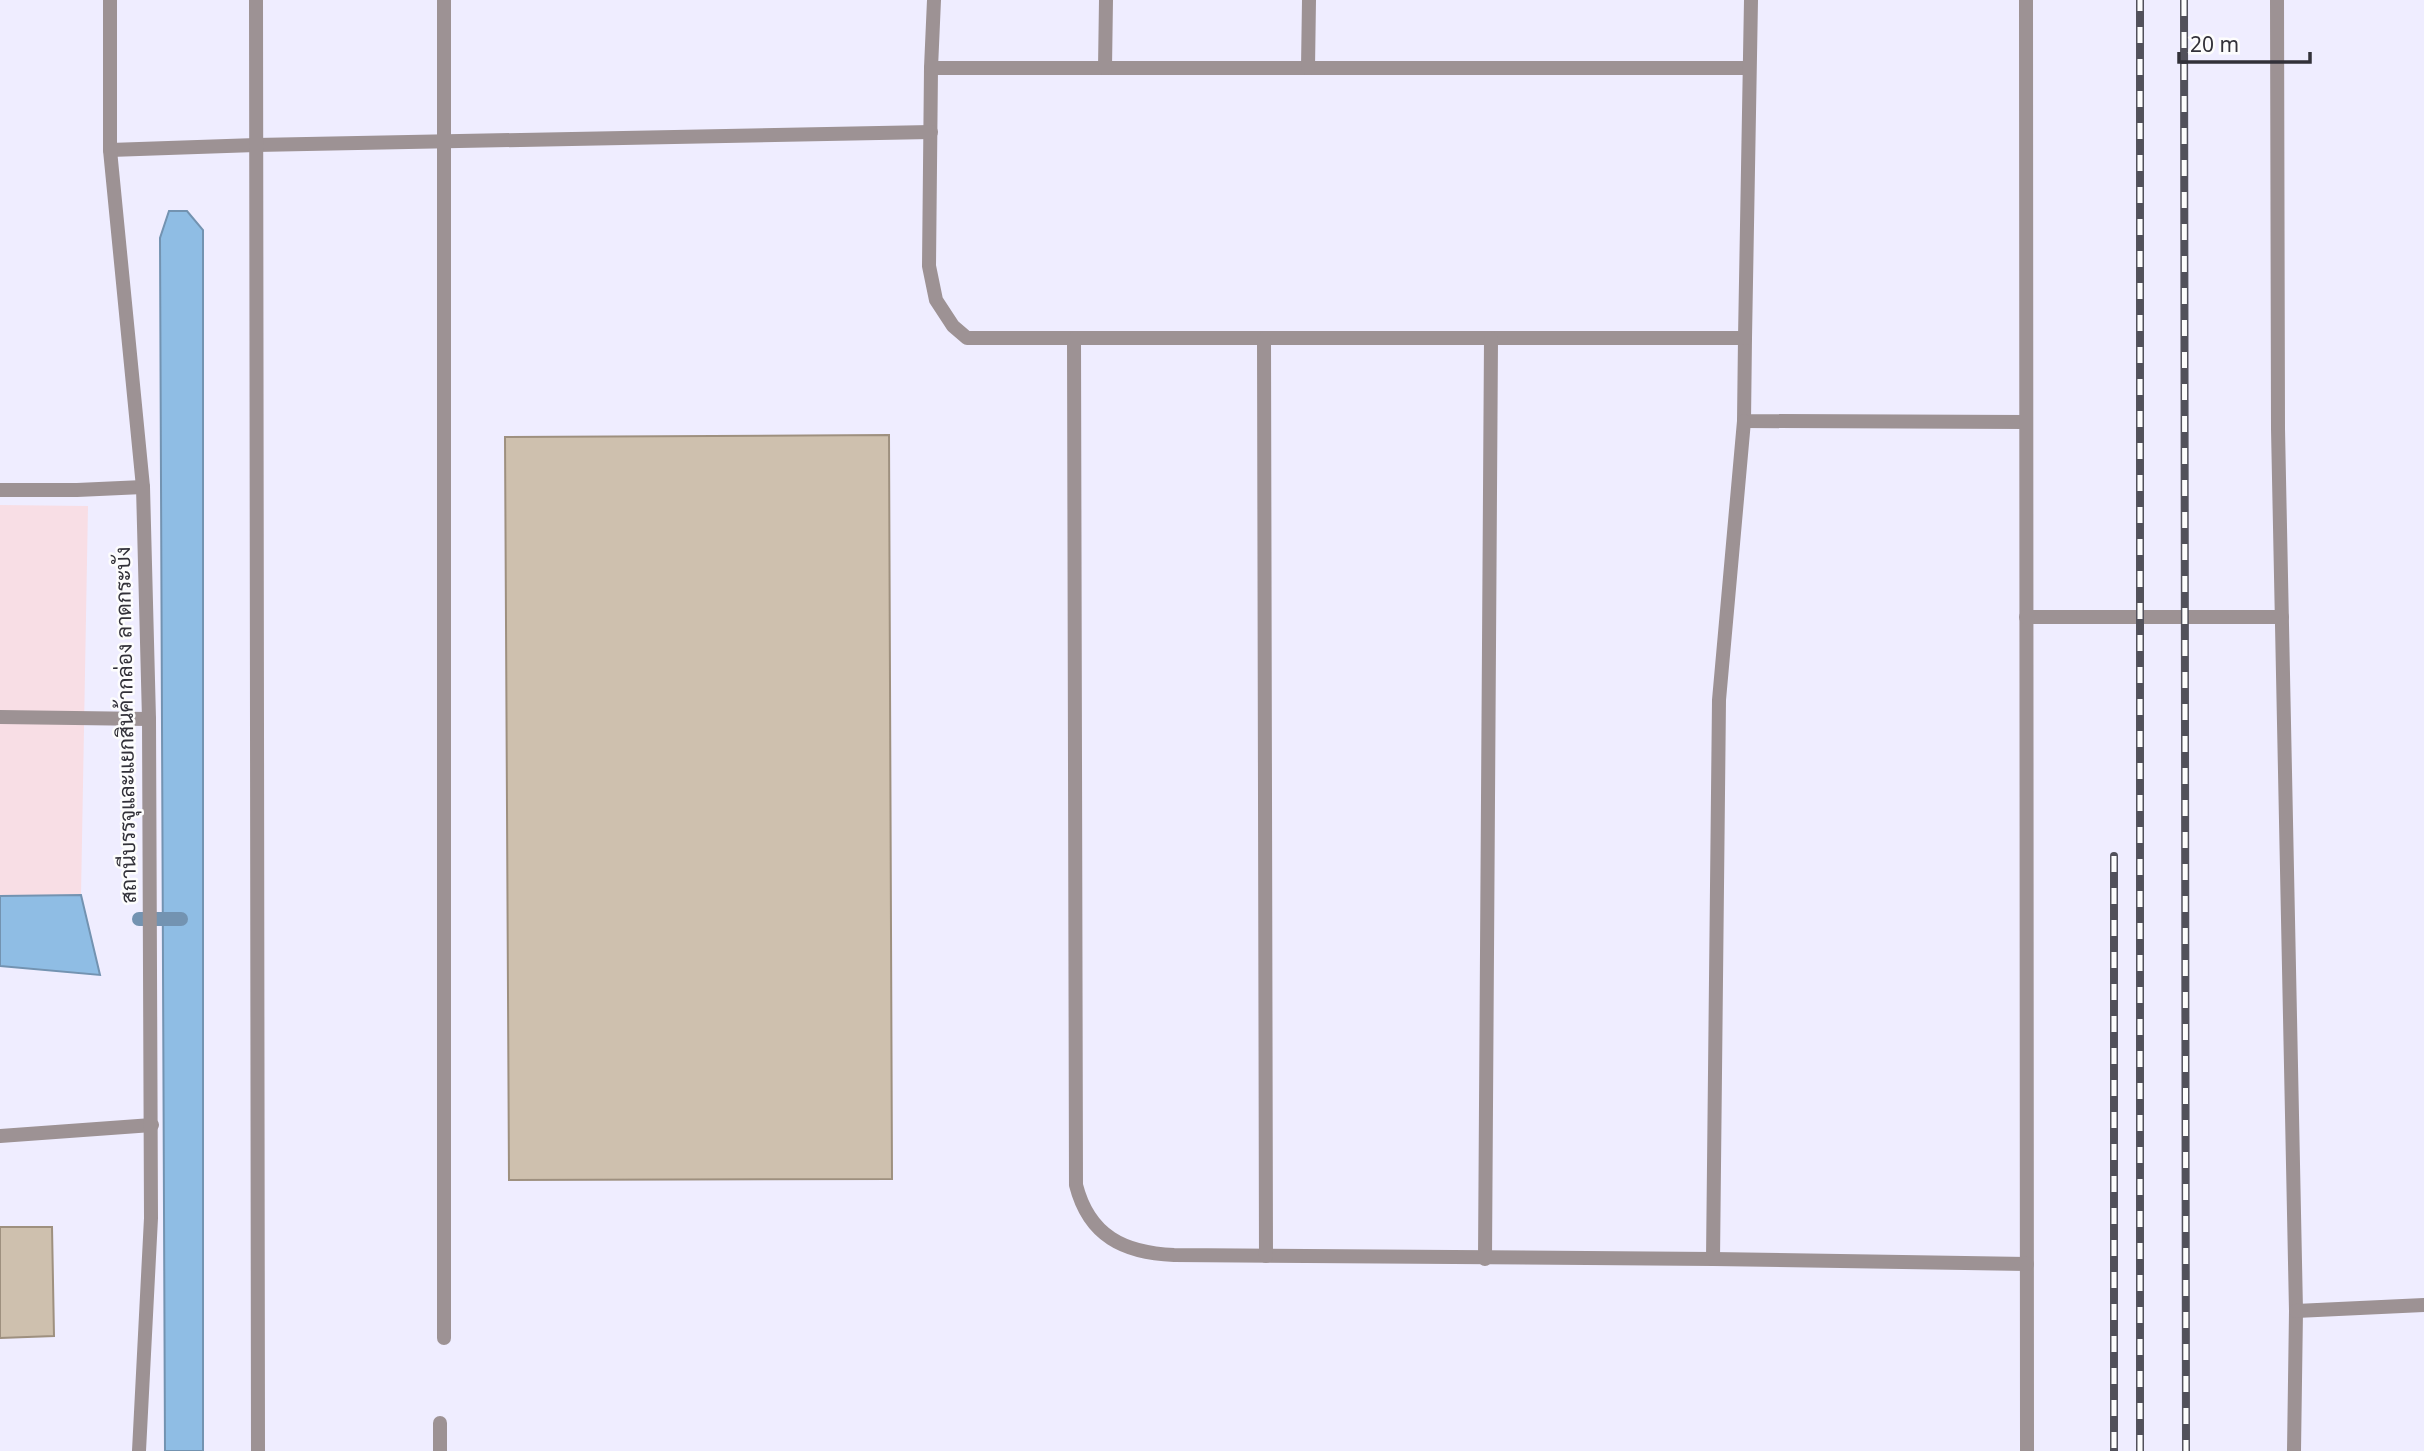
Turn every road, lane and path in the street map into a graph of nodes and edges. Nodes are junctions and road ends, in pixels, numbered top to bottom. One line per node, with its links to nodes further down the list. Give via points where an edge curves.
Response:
1 (110, 0): 17 (street, สถานีบรรจุและแยกสินค้ากล่อง ลาดกระบัง)
2 (256, 0): 16 (street)
3 (444, 0): 15 (street)
4 (934, 0): 10 (street)
5 (1106, 0): 11 (street)
6 (1309, 0): 12 (street)
7 (1751, 0): 13 (street)
8 (2026, 0): 23 (street)
9 (2277, 0): 27 (street)
10 (931, 68): 11 (street); 14 (street)
11 (1105, 68): 12 (street)
12 (1308, 68): 13 (street)
13 (1749, 68): 18 (street)
14 (931, 132): 15 (street); 19 (street, via 929,266 936,300 946,317 967,338)
15 (444, 142): 16 (street); 38 (street)
16 (256, 145): 17 (street); 41 (street)
17 (110, 150): 24 (street, สถานีบรรจุและแยกสินค้ากล่อง ลาดกระบัง)
18 (1745, 338): 21 (street); 22 (street)
19 (1074, 339): 20 (street); 32 (street, via 1076,1185 1096,1227 1110,1239 1140,1251)
20 (1264, 339): 21 (street); 32 (street)
21 (1491, 339): 33 (street)
22 (1744, 421): 23 (street); 34 (street, via 1719,700)
23 (2026, 422): 26 (street)
24 (143, 487): 25 (street); 29 (street, สถานีบรรจุและแยกสินค้ากล่อง ลาดกระบัง)
25 (0, 490)
26 (2026, 617): 27 (street); 35 (street)
27 (2282, 617): 37 (street)
28 (0, 717): 29 (street)
29 (149, 719): 30 (street, สถานีบรรจุและแยกสินค้ากล่อง ลาดกระบัง)
30 (152, 1125): 31 (street); 40 (street, สถานีบรรจุและแยกสินค้ากล่อง ลาดกระบัง)
31 (0, 1136)
32 (1266, 1256): 33 (street)
33 (1485, 1259): 34 (street)
34 (1713, 1259): 35 (street)
35 (2027, 1264): 43 (street)
36 (2424, 1305): 37 (street)
37 (2296, 1311): 44 (street)
38 (444, 1338)
39 (440, 1423): 42 (street)
40 (139, 1451)
41 (258, 1451)
42 (440, 1451)
43 (2027, 1451)
44 (2294, 1451)

